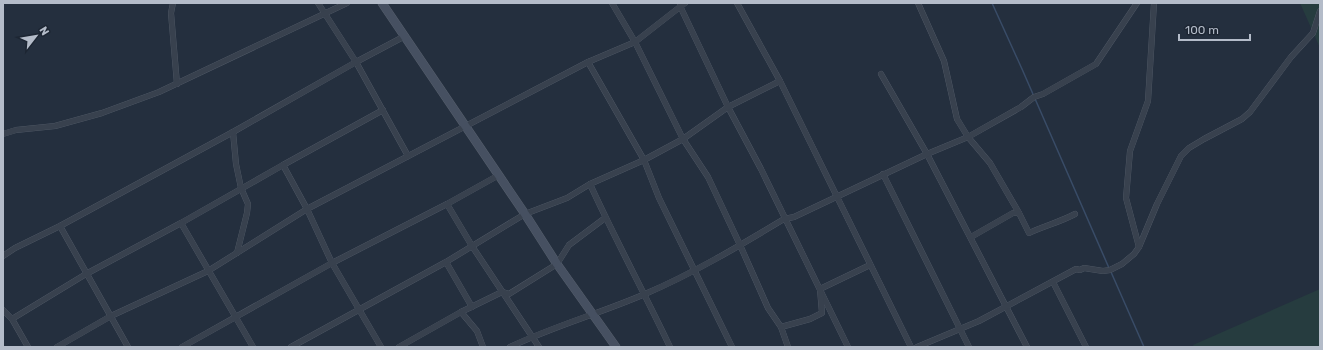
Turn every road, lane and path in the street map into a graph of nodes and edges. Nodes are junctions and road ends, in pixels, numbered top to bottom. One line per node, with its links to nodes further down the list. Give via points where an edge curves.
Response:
1 (173, 3): 21 (street, via 171,13)
2 (318, 3): 14 (street)
3 (347, 3): 14 (street)
4 (382, 3): 15 (street)
5 (612, 3): 12 (street)
6 (617, 3): 12 (street)
7 (737, 3): 20 (street)
8 (918, 3): 27 (street, via 944,60 957,119)
9 (1137, 3): 27 (street, via 1096,64 1034,97)
10 (1154, 3): 50 (street, via 1148,101 1130,151 1126,198)
11 (682, 5): 16 (street); 22 (street)
12 (616, 10): 16 (street)
13 (1320, 11): 50 (street, via 1313,33 1291,57 1250,112 1189,148 1181,156)
14 (324, 14): 17 (street); 21 (street)
15 (405, 36): 17 (street); 24 (street)
16 (635, 42): 18 (street); 28 (street)
17 (356, 62): 23 (street); 25 (street)
18 (588, 62): 24 (street); 31 (street)
19 (881, 74): 29 (street)
20 (780, 81): 22 (street); 37 (street)
21 (177, 84): 26 (street, via 102,112 55,126)
22 (728, 107): 28 (street); 44 (street)
23 (383, 110): 30 (street); 32 (street)
24 (466, 126): 30 (street); 34 (street)
25 (233, 132): 36 (street, via 236,164); 46 (street)
26 (3, 134)
27 (968, 137): 29 (street); 40 (street, via 990,163)
28 (683, 139): 31 (street); 48 (street, via 708,177)
29 (927, 154): 33 (street); 47 (street)
30 (408, 156): 39 (street)
31 (644, 160): 35 (street); 58 (street, via 659,198)
32 (283, 165): 36 (street); 39 (street)
33 (883, 174): 37 (street); 74 (street)
34 (499, 175): 38 (street); 41 (street)
35 (590, 184): 41 (street, via 567,198); 43 (street)
36 (242, 188): 45 (street); 51 (street, via 248,204)
37 (836, 197): 44 (street, via 794,217); 56 (street)
38 (447, 204): 49 (street); 54 (street)
39 (307, 209): 51 (street); 54 (street)
40 (1018, 213): 42 (street, via 1029,233 1048,224 1061,222); 47 (street, via 1007,216)
41 (525, 214): 49 (street); 55 (street)
42 (1074, 214)
43 (605, 218): 55 (street, via 569,245); 63 (street)
44 (784, 219): 48 (street); 61 (street)
45 (181, 223): 57 (street); 59 (street)
46 (60, 226): 52 (street); 59 (street)
47 (971, 237): 64 (street)
48 (740, 245): 58 (street); 73 (street, via 768,308)
49 (472, 246): 53 (street); 62 (street)
50 (1139, 247): 60 (street, via 1122,264 1110,270 1076,269)
51 (237, 254): 57 (street)
52 (3, 256)
53 (446, 262): 65 (street); 66 (street)
54 (332, 263): 66 (street); 71 (street)
55 (557, 264): 62 (street, via 509,294); 69 (street)
56 (870, 265): 61 (street); 92 (street)
57 (208, 271): 70 (street); 71 (street)
58 (695, 271): 63 (street); 89 (street)
59 (86, 274): 70 (street); 72 (street)
60 (1053, 282): 64 (street); 96 (street)
61 (820, 289): 73 (street, via 822,313); 91 (street)
62 (502, 292): 65 (street); 75 (street)
63 (645, 294): 69 (street); 88 (street)
64 (1007, 306): 74 (street); 95 (street)
65 (472, 307): 68 (street)
66 (358, 309): 81 (street); 82 (street)
67 (3, 310): 72 (street)
68 (461, 312): 83 (street); 84 (street, via 476,331)
69 (594, 314): 75 (street); 87 (street)
70 (110, 316): 77 (street); 78 (street)
71 (235, 317): 79 (street); 80 (street)
72 (12, 319): 76 (street)
73 (781, 327): 90 (street)
74 (960, 328): 93 (street); 94 (street)
75 (532, 337): 85 (street); 86 (street)
76 (28, 347)
77 (57, 347)
78 (128, 347)
79 (182, 347)
80 (253, 347)
81 (291, 347)
82 (381, 347)
83 (399, 347)
84 (483, 347)
85 (510, 347)
86 (539, 347)
87 (616, 347)
88 (670, 347)
89 (732, 347)
90 (788, 347)
91 (848, 347)
92 (911, 347)
93 (917, 347)
94 (969, 347)
95 (1027, 347)
96 (1086, 347)

